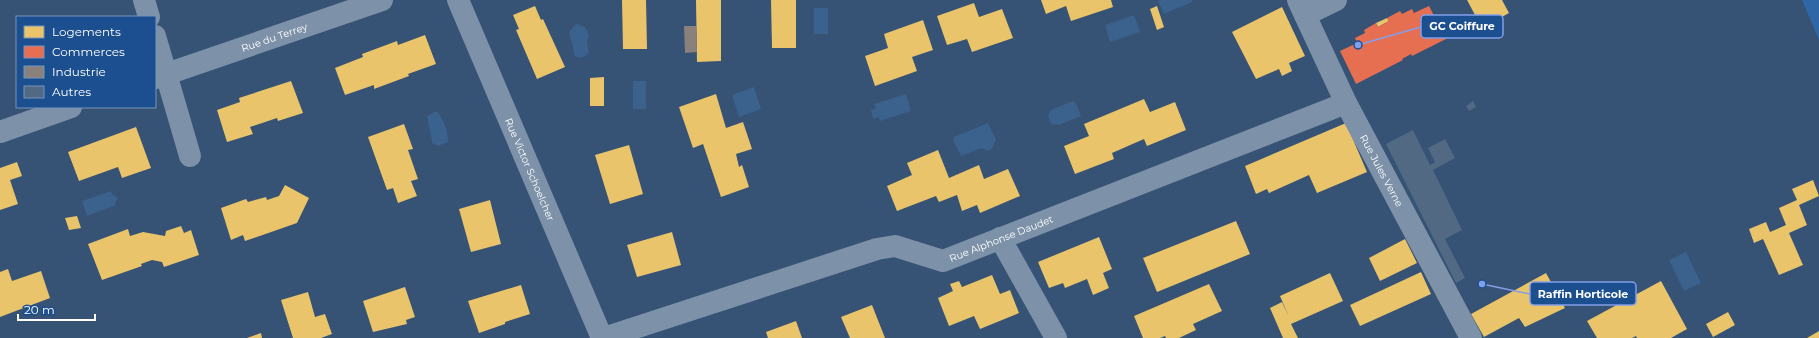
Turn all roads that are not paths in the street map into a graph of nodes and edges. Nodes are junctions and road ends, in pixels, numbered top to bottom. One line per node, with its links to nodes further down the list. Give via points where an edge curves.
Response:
1 (144, 0): 6 (street)
2 (382, 0): 8 (street, Rue du Terrey)
3 (458, 0): 14 (street, Rue Victor Schoelcher)
4 (1336, 0): 5 (street)
5 (1301, 8): 9 (street, Rue Jules Verne)
6 (149, 16)
7 (156, 44): 8 (street)
8 (160, 76): 12 (street)
9 (1346, 103): 13 (street, Rue Alphonse Daudet); 16 (street, Rue Jules Verne)
10 (68, 108): 11 (street)
11 (0, 132)
12 (190, 156)
13 (1000, 238): 14 (street, Rue Alphonse Daudet, via 942,261 895,246 877,249); 15 (street)
14 (603, 338)
15 (1056, 338)
16 (1471, 338)

